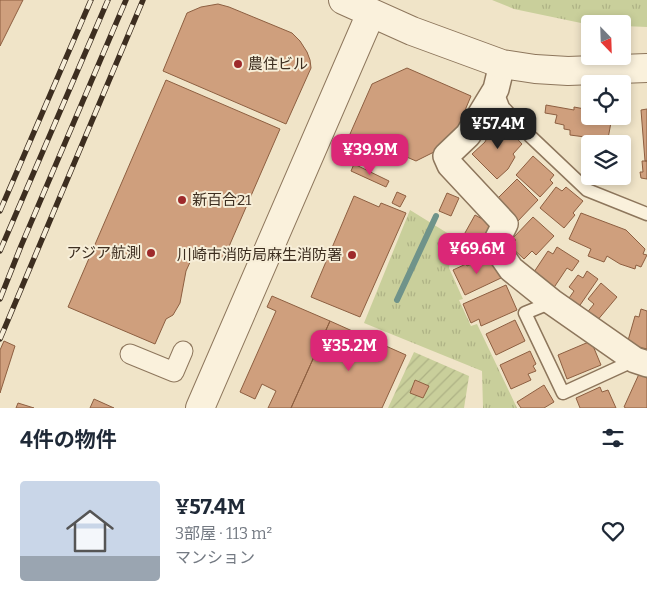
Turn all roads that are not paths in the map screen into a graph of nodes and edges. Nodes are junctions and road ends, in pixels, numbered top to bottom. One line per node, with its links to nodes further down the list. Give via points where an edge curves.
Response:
1 (342, 0): 2 (street)
2 (371, 13): 4 (street); 10 (street)
3 (647, 68): 4 (street, via 535,69)
4 (499, 76): 5 (lane, via 503,107 587,190); 6 (street, via 468,135 446,156 450,165 505,224 496,242 500,254 512,270)
5 (647, 214)
6 (552, 302): 9 (street); 9 (lane, via 525,313 563,393)
7 (183, 351): 8 (street, via 174,372)
8 (130, 354)
9 (641, 362)
10 (200, 408)

